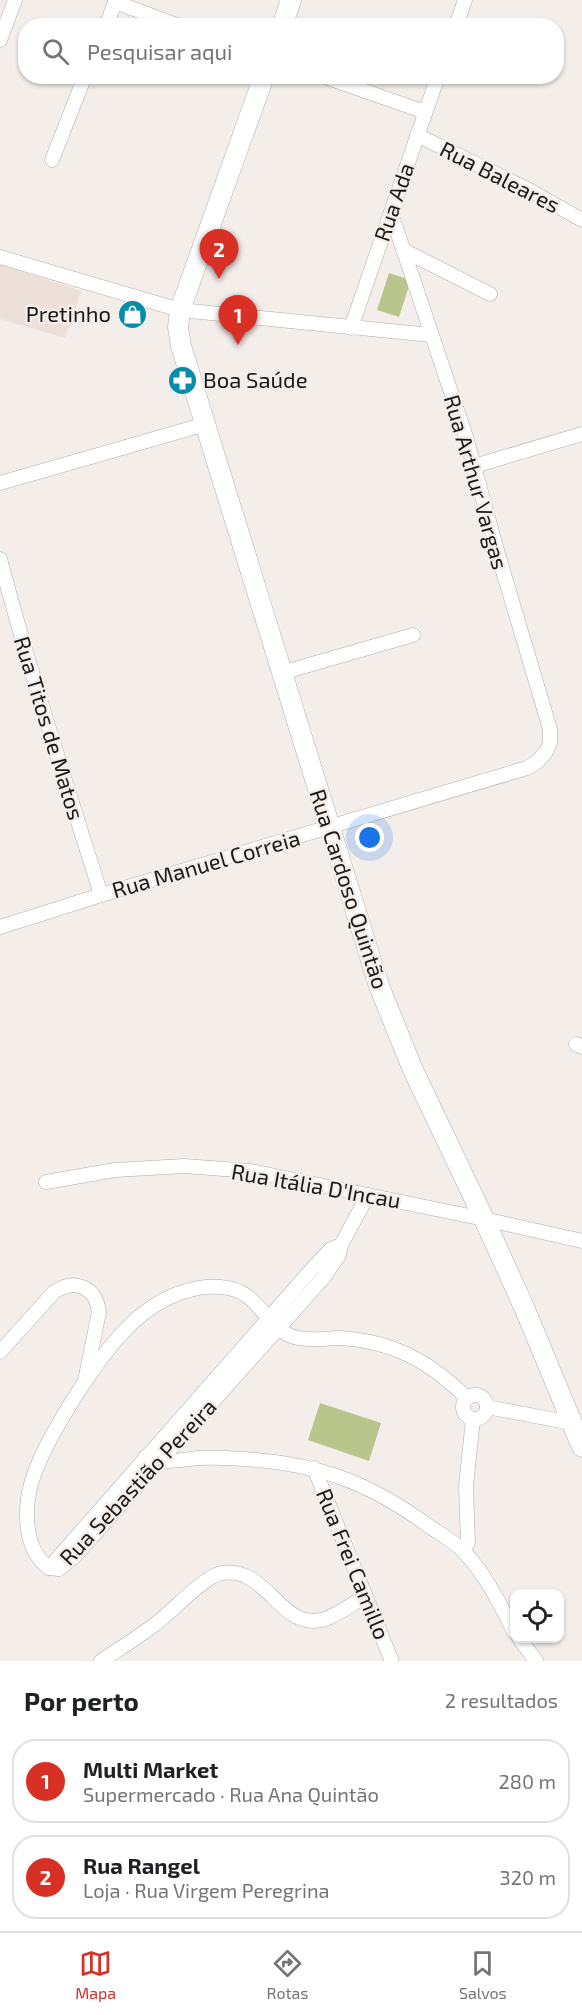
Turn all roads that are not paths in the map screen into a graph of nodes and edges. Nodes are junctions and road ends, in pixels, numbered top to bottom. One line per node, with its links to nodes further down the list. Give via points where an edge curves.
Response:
1 (15, 0): 9 (street)
2 (291, 0): 7 (street)
3 (465, 0): 8 (street)
4 (115, 1): 5 (street); 6 (street)
5 (109, 18)
6 (159, 18)
7 (285, 18)
8 (459, 18)
9 (0, 40)
10 (82, 84): 16 (street)
11 (261, 84): 22 (street, Rua Cardoso Quintão)
12 (345, 84): 14 (street)
13 (435, 84): 14 (street, Rua Ada)
14 (425, 112): 15 (street, Rua Ada)
15 (417, 135): 17 (street, Rua Ada); 18 (street, Rua Baleares)
16 (52, 160)
17 (391, 213): 19 (street, Rua Arthur Vargas); 23 (street, Rua Ada)
18 (582, 220)
19 (403, 250): 21 (street); 24 (street, Rua Arthur Vargas)
20 (0, 257): 22 (street)
21 (490, 294)
22 (180, 310): 23 (street); 25 (street, Rua Cardoso Quintão, via 181,346)
23 (351, 328): 24 (street)
24 (431, 335): 27 (street, Rua Arthur Vargas)
25 (206, 424): 28 (street); 31 (street, Rua Cardoso Quintão)
26 (582, 434): 27 (street)
27 (474, 466): 32 (street, Rua Arthur Vargas, via 550,729)
28 (0, 483)
29 (0, 559): 34 (street, Rua Titos de Matos, via 29,669)
30 (413, 635): 31 (street)
31 (281, 673): 33 (street, Rua Cardoso Quintão)
32 (546, 752): 33 (street, Rua Manuel Correia, via 527,768)
33 (330, 828): 34 (street, Rua Manuel Correia); 38 (street, Rua Cardoso Quintão, via 379,986 413,1070)
34 (101, 895): 35 (street, Rua Manuel Correia)
35 (0, 927)
36 (46, 1182): 37 (street, Rua Itália D'Incau, via 115,1170 184,1166 251,1171)
37 (368, 1195): 38 (street, Rua Itália D'Incau); 40 (street, Rua Sebastião Pereira)
38 (484, 1219): 39 (street, Rua Itália D'Incau); 48 (street, Rua Cardoso Quintão)
39 (582, 1241)
40 (341, 1245): 41 (street, Rua Sebastião Pereira, via 331,1249); 42 (street, Rua Sebastião Pereira, via 334,1264)
41 (268, 1318): 42 (street); 44 (street, via 246,1295 232,1288 187,1290 165,1299 129,1326); 50 (street, Rua Sebastião Pereira)
42 (279, 1328): 45 (street, via 300,1339 339,1338 393,1347 450,1382); 51 (street, Rua Sebastião Pereira)
43 (0, 1352): 44 (street, via 54,1292 78,1286 94,1296 99,1312)
44 (84, 1384): 54 (street, via 40,1461 28,1500 31,1542 39,1560)
45 (467, 1398): 46 (street, via 480,1396); 47 (street, via 464,1410)
46 (487, 1407): 47 (street, via 483,1416); 48 (street)
47 (473, 1419): 53 (street, via 466,1486 468,1542)
48 (572, 1423): 49 (street, Rua Cardoso Quintão)
49 (582, 1447)
50 (145, 1457): 51 (street); 54 (street, Rua Sebastião Pereira)
51 (160, 1462): 52 (street, via 241,1458); 54 (street, Rua Sebastião Pereira, via 66,1565)
52 (314, 1468): 53 (street, via 383,1495); 55 (street, Rua Frei Camillo)
53 (464, 1552): 56 (street, via 485,1577)
54 (49, 1568)
55 (365, 1596): 58 (street, Rua Frei Camillo); 59 (street, via 313,1621 298,1618 281,1607 260,1583 239,1574 223,1573 203,1582 162,1620)
56 (510, 1624)
57 (523, 1643): 60 (street)
58 (391, 1659)
59 (101, 1661)
60 (536, 1661)

